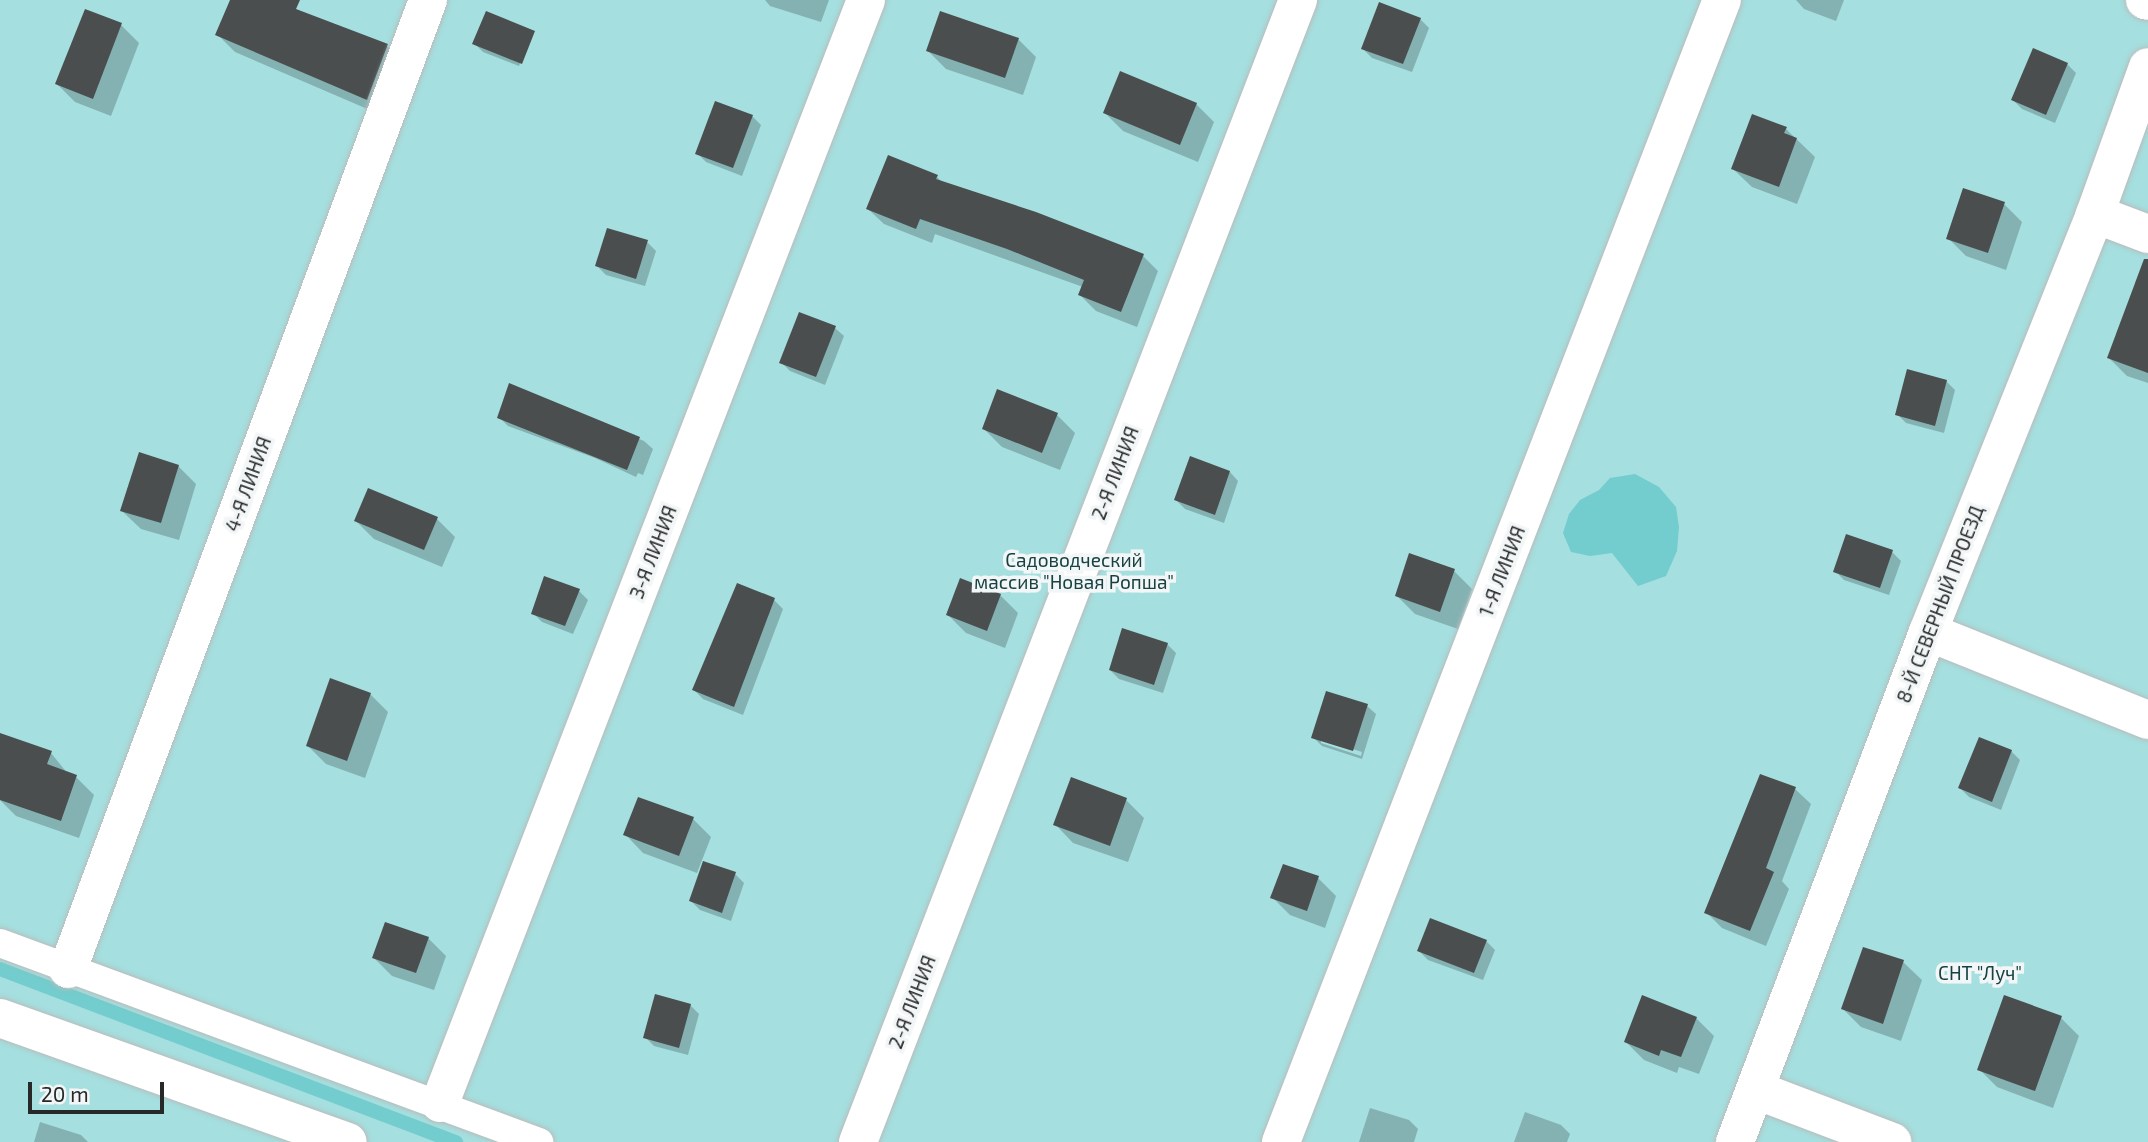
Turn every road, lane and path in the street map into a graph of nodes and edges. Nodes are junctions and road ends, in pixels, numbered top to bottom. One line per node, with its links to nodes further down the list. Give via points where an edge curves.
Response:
1 (428, 0): 11 (street, 4-Я ЛИНИЯ)
2 (866, 0): 14 (street, 3-Я ЛИНИЯ)
3 (1298, 0): 17 (street, 2-Я ЛИНИЯ)
4 (1723, 0): 18 (street, 1-Я ЛИНИЯ)
5 (2148, 67): 6 (street, 8-Й СЕВЕРНЫЙ ПРОЕЗД)
6 (2095, 214): 7 (street); 8 (street, 8-Й СЕВЕРНЫЙ ПРОЕЗД)
7 (2148, 234)
8 (1928, 632): 9 (street); 13 (street, 8-Й СЕВЕРНЫЙ ПРОЕЗД)
9 (2148, 720)
10 (0, 943): 11 (lane)
11 (68, 969): 14 (lane)
12 (0, 1018): 15 (street)
13 (1756, 1090): 19 (street, 8-Й СЕВЕРНЫЙ ПРОЕЗД); 20 (street)
14 (440, 1103): 16 (lane)
15 (348, 1142)
16 (539, 1142)
17 (858, 1142)
18 (1281, 1142)
19 (1735, 1142)
20 (1892, 1142)

